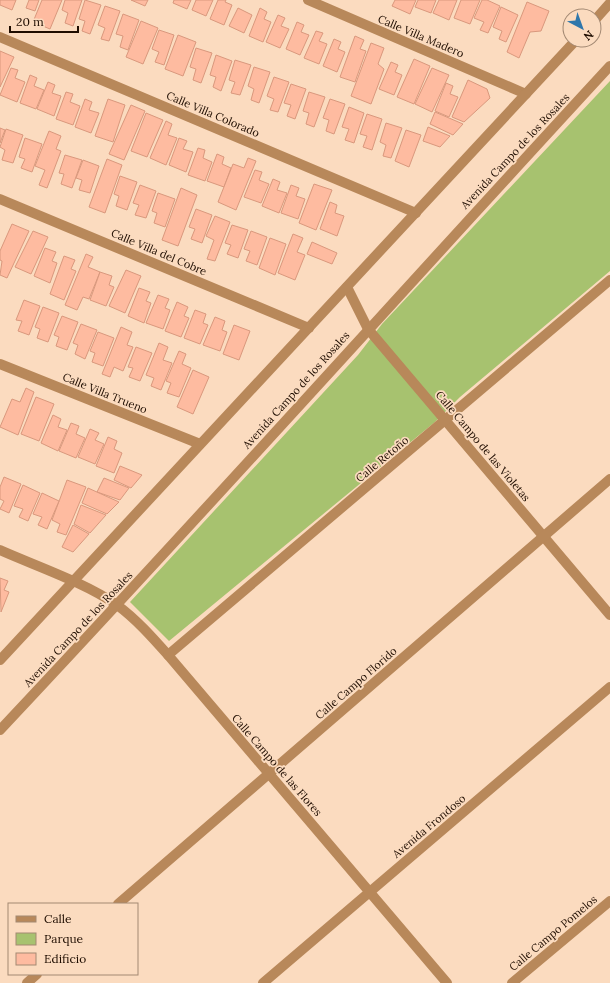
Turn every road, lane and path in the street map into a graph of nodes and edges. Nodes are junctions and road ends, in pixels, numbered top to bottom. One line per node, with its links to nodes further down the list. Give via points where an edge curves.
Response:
1 (308, 0): 7 (street, Calle Villa Madero)
2 (610, 3): 3 (street)
3 (602, 12)
4 (0, 37): 9 (street, Calle Villa Colorado)
5 (569, 48): 7 (street)
6 (610, 66): 13 (street, Avenida Campo de los Rosales)
7 (526, 94): 9 (street)
8 (0, 199): 12 (street, Calle Villa del Cobre)
9 (416, 212): 11 (street)
10 (610, 280): 15 (street, Calle Retoño)
11 (347, 287): 12 (street); 13 (street, Calle Campo de las Violetas)
12 (309, 328): 16 (street)
13 (368, 329): 15 (street, Calle Campo de las Violetas); 21 (street, Avenida Campo de los Rosales)
14 (0, 364): 16 (street, Calle Villa Trueno)
15 (445, 421): 18 (street, Calle Campo de las Violetas); 23 (street, Calle Retoño)
16 (200, 444): 20 (street)
17 (610, 479): 18 (street, Calle Campo Florido)
18 (544, 537): 22 (street, Calle Campo de las Violetas); 27 (street, Calle Campo Florido)
19 (0, 550): 20 (street, Calle Campo de las Flores)
20 (73, 582): 21 (street, Calle Campo de las Flores); 24 (street)
21 (117, 605): 23 (street, Calle Campo de las Flores, via 139,623); 26 (street, Avenida Campo de los Rosales)
22 (610, 615)
23 (168, 655): 27 (street, Calle Campo de las Flores)
24 (0, 660)
25 (610, 687): 28 (street, Avenida Frondoso)
26 (0, 730)
27 (268, 774): 28 (street, Calle Campo de las Flores); 30 (street, Calle Campo Florido)
28 (370, 891): 33 (street, Avenida Frondoso); 34 (street, Calle Campo de las Flores)
29 (610, 901): 35 (street, Calle Campo Pomelos)
30 (119, 903)
31 (36, 975): 32 (street)
32 (27, 983)
33 (263, 983)
34 (447, 983)
35 (512, 983)

